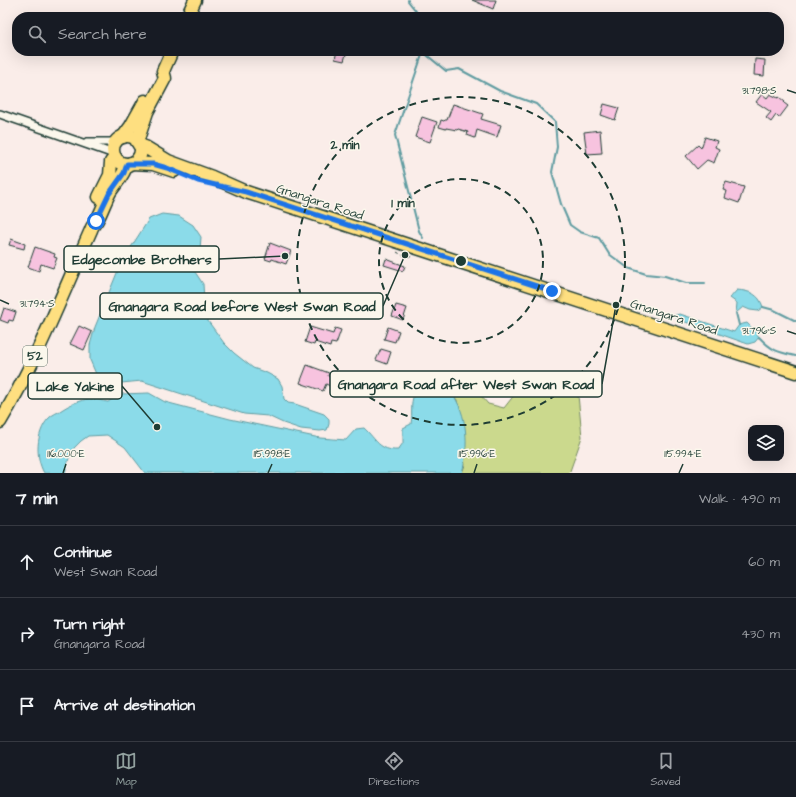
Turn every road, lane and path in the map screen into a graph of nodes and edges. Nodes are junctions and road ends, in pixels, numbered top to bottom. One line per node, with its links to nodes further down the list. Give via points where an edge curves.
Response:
1 (195, 0): 2 (main road)
2 (189, 12)
3 (170, 56): 4 (main road, 52)
4 (163, 71): 7 (main road, 52, via 165,78 147,112); 8 (main road, 52, via 157,74 148,96)
5 (0, 114): 6 (street)
6 (81, 142): 8 (street); 8 (street)
7 (138, 143): 8 (main road, via 131,137); 9 (main road, 52, via 138,158); 10 (main road, Gnangara Road, via 168,161)
8 (117, 148): 9 (main road, via 120,162); 11 (main road, 52, via 111,162 110,175 90,218)
9 (129, 164): 10 (main road, Gnangara Road, via 152,164 198,181); 11 (main road, 52, via 109,194)
10 (246, 192): 12 (main road, Gnangara Road)
11 (92, 228): 13 (main road, 52, via 42,342)
12 (796, 372)
13 (0, 422)

